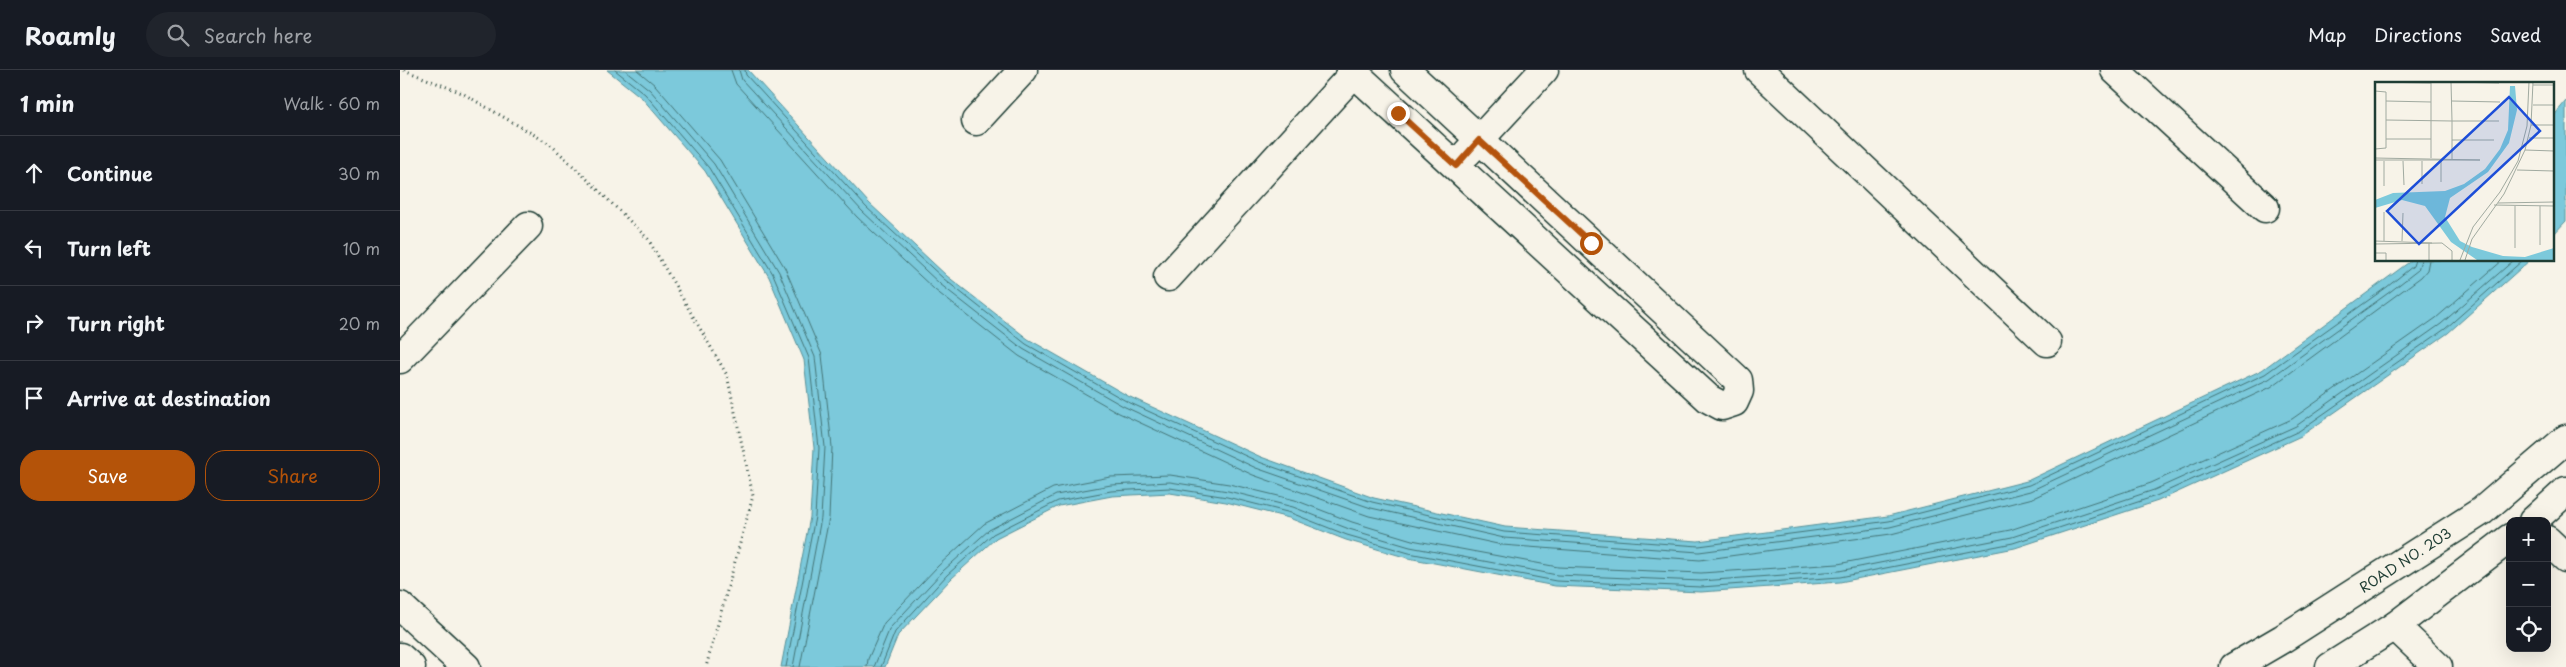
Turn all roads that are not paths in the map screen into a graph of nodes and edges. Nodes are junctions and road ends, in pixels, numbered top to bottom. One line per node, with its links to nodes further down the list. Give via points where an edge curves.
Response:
1 (1023, 70): 7 (street)
2 (1405, 70): 8 (street)
3 (1544, 70): 8 (street)
4 (1759, 70): 13 (street)
5 (2114, 70): 10 (street)
6 (1352, 72): 9 (street); 12 (street)
7 (976, 121)
8 (1479, 140): 9 (street); 9 (street, via 1738,380 1739,390 1734,402 1722,406 1709,399)
9 (1456, 166)
10 (2265, 208)
11 (528, 226): 14 (street)
12 (1168, 277)
13 (2047, 342)
14 (400, 359)
15 (2566, 439): 26 (street, ROAD NO. 203, via 2482,511)
16 (2566, 491): 17 (street)
17 (2537, 517)
18 (2506, 541): 22 (street)
19 (2551, 544): 20 (street)
20 (2566, 558)
21 (400, 606): 25 (street)
22 (2395, 626): 27 (street); 28 (street)
23 (400, 657): 24 (street)
24 (411, 667)
25 (466, 667)
26 (2234, 667)
27 (2330, 667)
28 (2438, 667)

